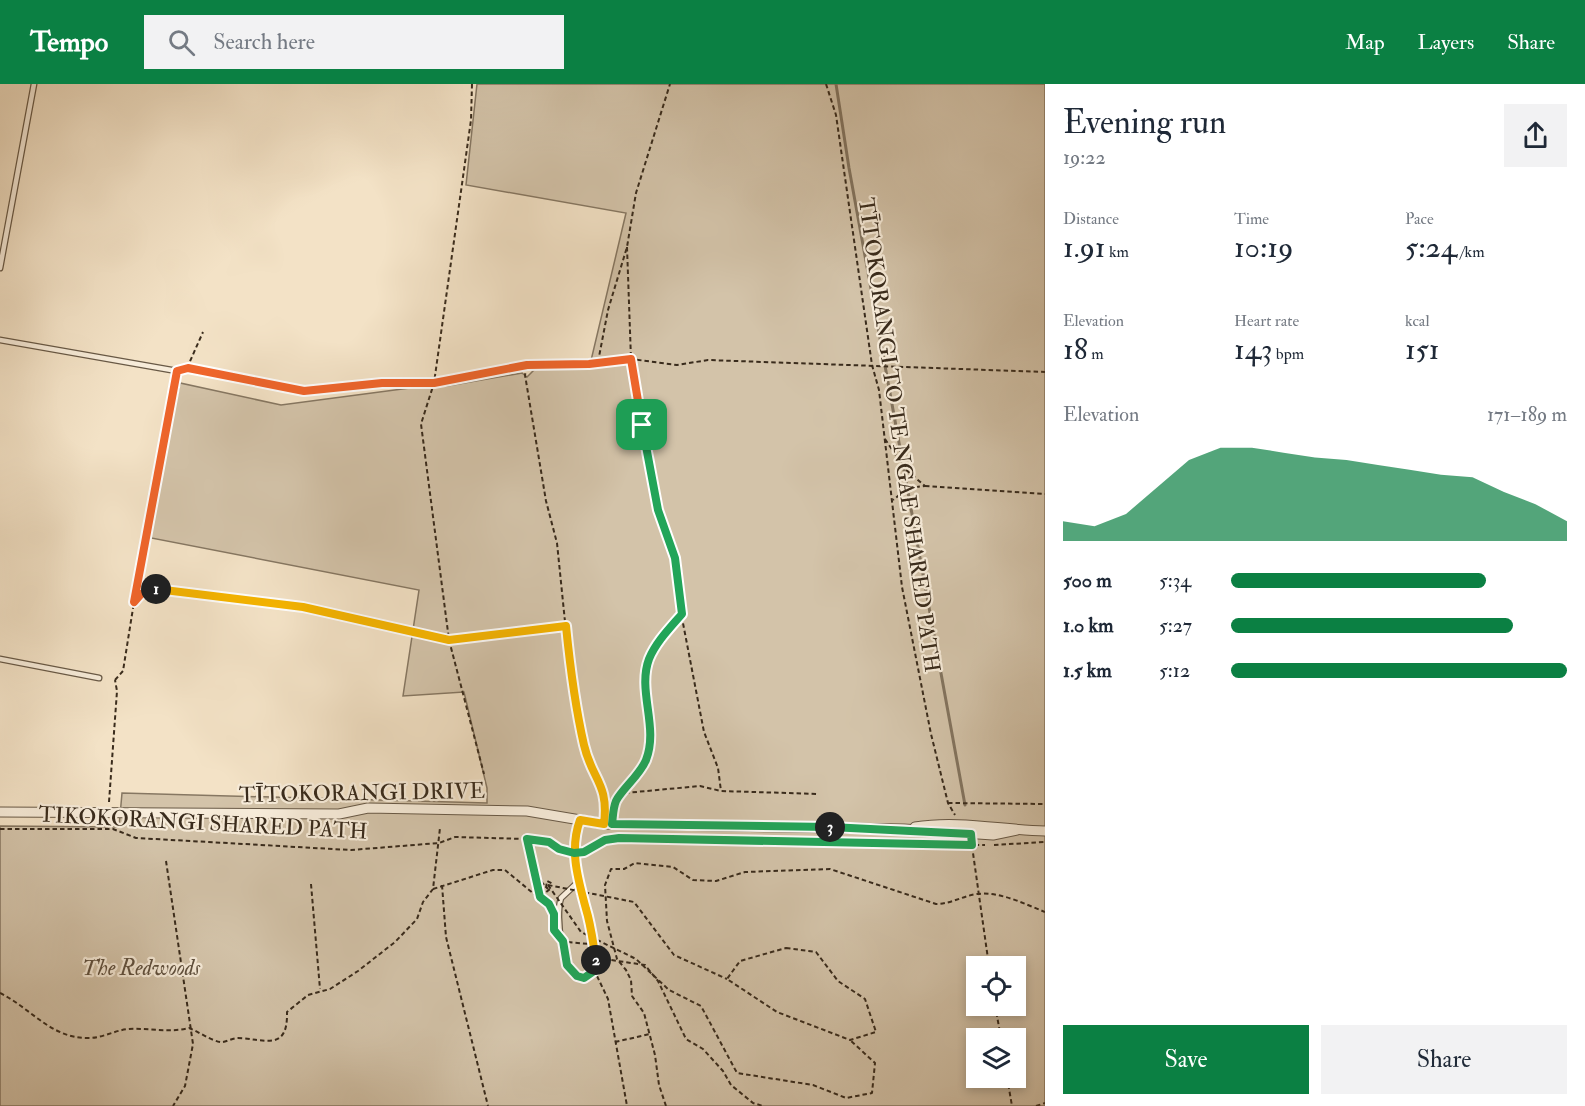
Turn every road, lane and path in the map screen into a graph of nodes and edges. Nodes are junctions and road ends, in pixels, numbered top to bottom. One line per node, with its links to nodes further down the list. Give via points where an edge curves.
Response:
1 (34, 84): 6 (lane)
2 (472, 84): 16 (path, via 471,120)
3 (670, 84): 5 (path, via 636,193)
4 (826, 84): 12 (path, TĪTOKORANGI TO TE NGAE SHARED PATH, via 837,127)
5 (627, 247): 9 (path); 10 (path)
6 (0, 268)
7 (203, 332): 13 (path)
8 (0, 340): 14 (lane)
9 (631, 359): 10 (path); 12 (path, via 677,365 708,360); 22 (path, via 654,492 675,558)
10 (597, 363): 11 (path)
11 (527, 365): 16 (path); 23 (path, via 525,375 557,543)
12 (872, 365): 15 (path); 17 (path, TĪTOKORANGI TO TE NGAE SHARED PATH)
13 (188, 368): 14 (path); 16 (path, via 304,391 382,383)
14 (177, 371): 21 (path)
15 (1045, 372)
16 (434, 383): 24 (path, via 421,424)
17 (884, 437): 18 (path, via 905,470); 20 (path, TĪTOKORANGI TO TE NGAE SHARED PATH)
18 (926, 486): 19 (path); 20 (path, via 908,488)
19 (1045, 494)
20 (892, 501): 32 (path, TĪTOKORANGI TO TE NGAE SHARED PATH, via 902,587)
21 (134, 602): 24 (path, via 149,589 170,590 303,607); 28 (path, via 123,671 115,680)
22 (682, 614): 29 (path, via 704,732 718,768); 30 (path, via 654,648 648,662 651,743 646,762)
23 (566, 626): 24 (path); 37 (path, via 584,747 607,803)
24 (449, 640): 27 (path)
25 (0, 659): 26 (lane)
26 (99, 678)
27 (484, 774)
28 (109, 791)
29 (721, 791): 30 (path, via 700,786); 31 (path)
30 (625, 793): 37 (path, via 617,799)
31 (819, 794)
32 (948, 804): 33 (path); 36 (path, TĪTOKORANGI TO TE NGAE SHARED PATH)
33 (1045, 804)
34 (0, 812): 35 (street, TĪTOKORANGI DRIVE, via 339,814 368,808 527,811)
35 (580, 820): 37 (street, TĪTOKORANGI DRIVE); 49 (lane)
36 (959, 822)
37 (608, 824): 40 (street, TĪTOKORANGI DRIVE); 45 (path)
38 (440, 828): 47 (path)
39 (0, 829): 47 (path, TIKOKORANGI SHARED PATH, via 113,829 136,838 351,850)
40 (904, 829): 41 (street, TĪTOKORANGI DRIVE, via 931,824 992,825); 43 (street, TĪTOKORANGI DRIVE)
41 (1017, 830): 42 (street, TĪTOKORANGI DRIVE); 43 (street, TĪTOKORANGI DRIVE)
42 (1045, 831)
43 (971, 834): 48 (path)
44 (527, 839): 47 (path, TIKOKORANGI SHARED PATH, via 455,837); 49 (path, TIKOKORANGI SHARED PATH, via 549,842); 51 (path)
45 (613, 839): 48 (path); 49 (path)
46 (1045, 842): 48 (path)
47 (439, 843): 56 (path)
48 (972, 845): 57 (path)
49 (574, 853): 52 (lane)
50 (166, 861): 70 (path)
51 (535, 876): 55 (path); 58 (path)
52 (577, 883): 61 (lane, via 560,900); 62 (lane)
53 (311, 884): 68 (path)
54 (442, 885): 56 (path); 58 (path, via 505,870); 77 (path, via 446,937)
55 (549, 888): 58 (path); 67 (path, bridge, via 634,902 674,955); 72 (path, bridge, via 581,932 636,959 669,990 701,1006 737,1073 813,1085 846,1098 872,1093 875,1063)
56 (434, 889): 68 (path, via 423,902 417,919 395,942 358,972 330,989)
57 (977, 894): 59 (path, via 1014,900); 63 (path); 65 (path, via 950,904 936,904 830,869 745,872 716,881 693,880 673,867 635,862 624,869 612,869 605,885 607,921)
58 (540, 897): 60 (path)
59 (1045, 912)
60 (554, 914)
61 (563, 941): 62 (path); 66 (lane, via 565,960 573,973 584,978)
62 (593, 944): 64 (lane)
63 (987, 956)
64 (596, 959): 65 (path); 66 (lane)
65 (617, 959): 71 (path, via 631,980 632,996 644,1013); 80 (path, via 645,965 658,981 686,1039 703,1049 731,1084 753,1103)
66 (594, 971): 73 (path, via 608,999)
67 (727, 979): 72 (path, via 777,1012); 72 (path, via 740,961 786,948 816,952 838,981 866,999 876,1032)
68 (321, 990): 70 (path, via 287,1012 286,1031 269,1042 237,1038 221,1042)
69 (0, 993): 70 (path, via 47,1026 72,1036 88,1038 132,1029)
70 (189, 1028): 76 (path, via 193,1044 187,1078)
71 (650, 1034): 73 (path); 79 (path)
72 (850, 1041)
73 (615, 1042): 78 (path)
74 (1009, 1088): 81 (path)
75 (1045, 1103): 82 (path)
76 (173, 1106)
77 (488, 1106)
78 (627, 1106)
79 (666, 1106)
80 (763, 1106)
81 (1012, 1106)
82 (1036, 1106)

